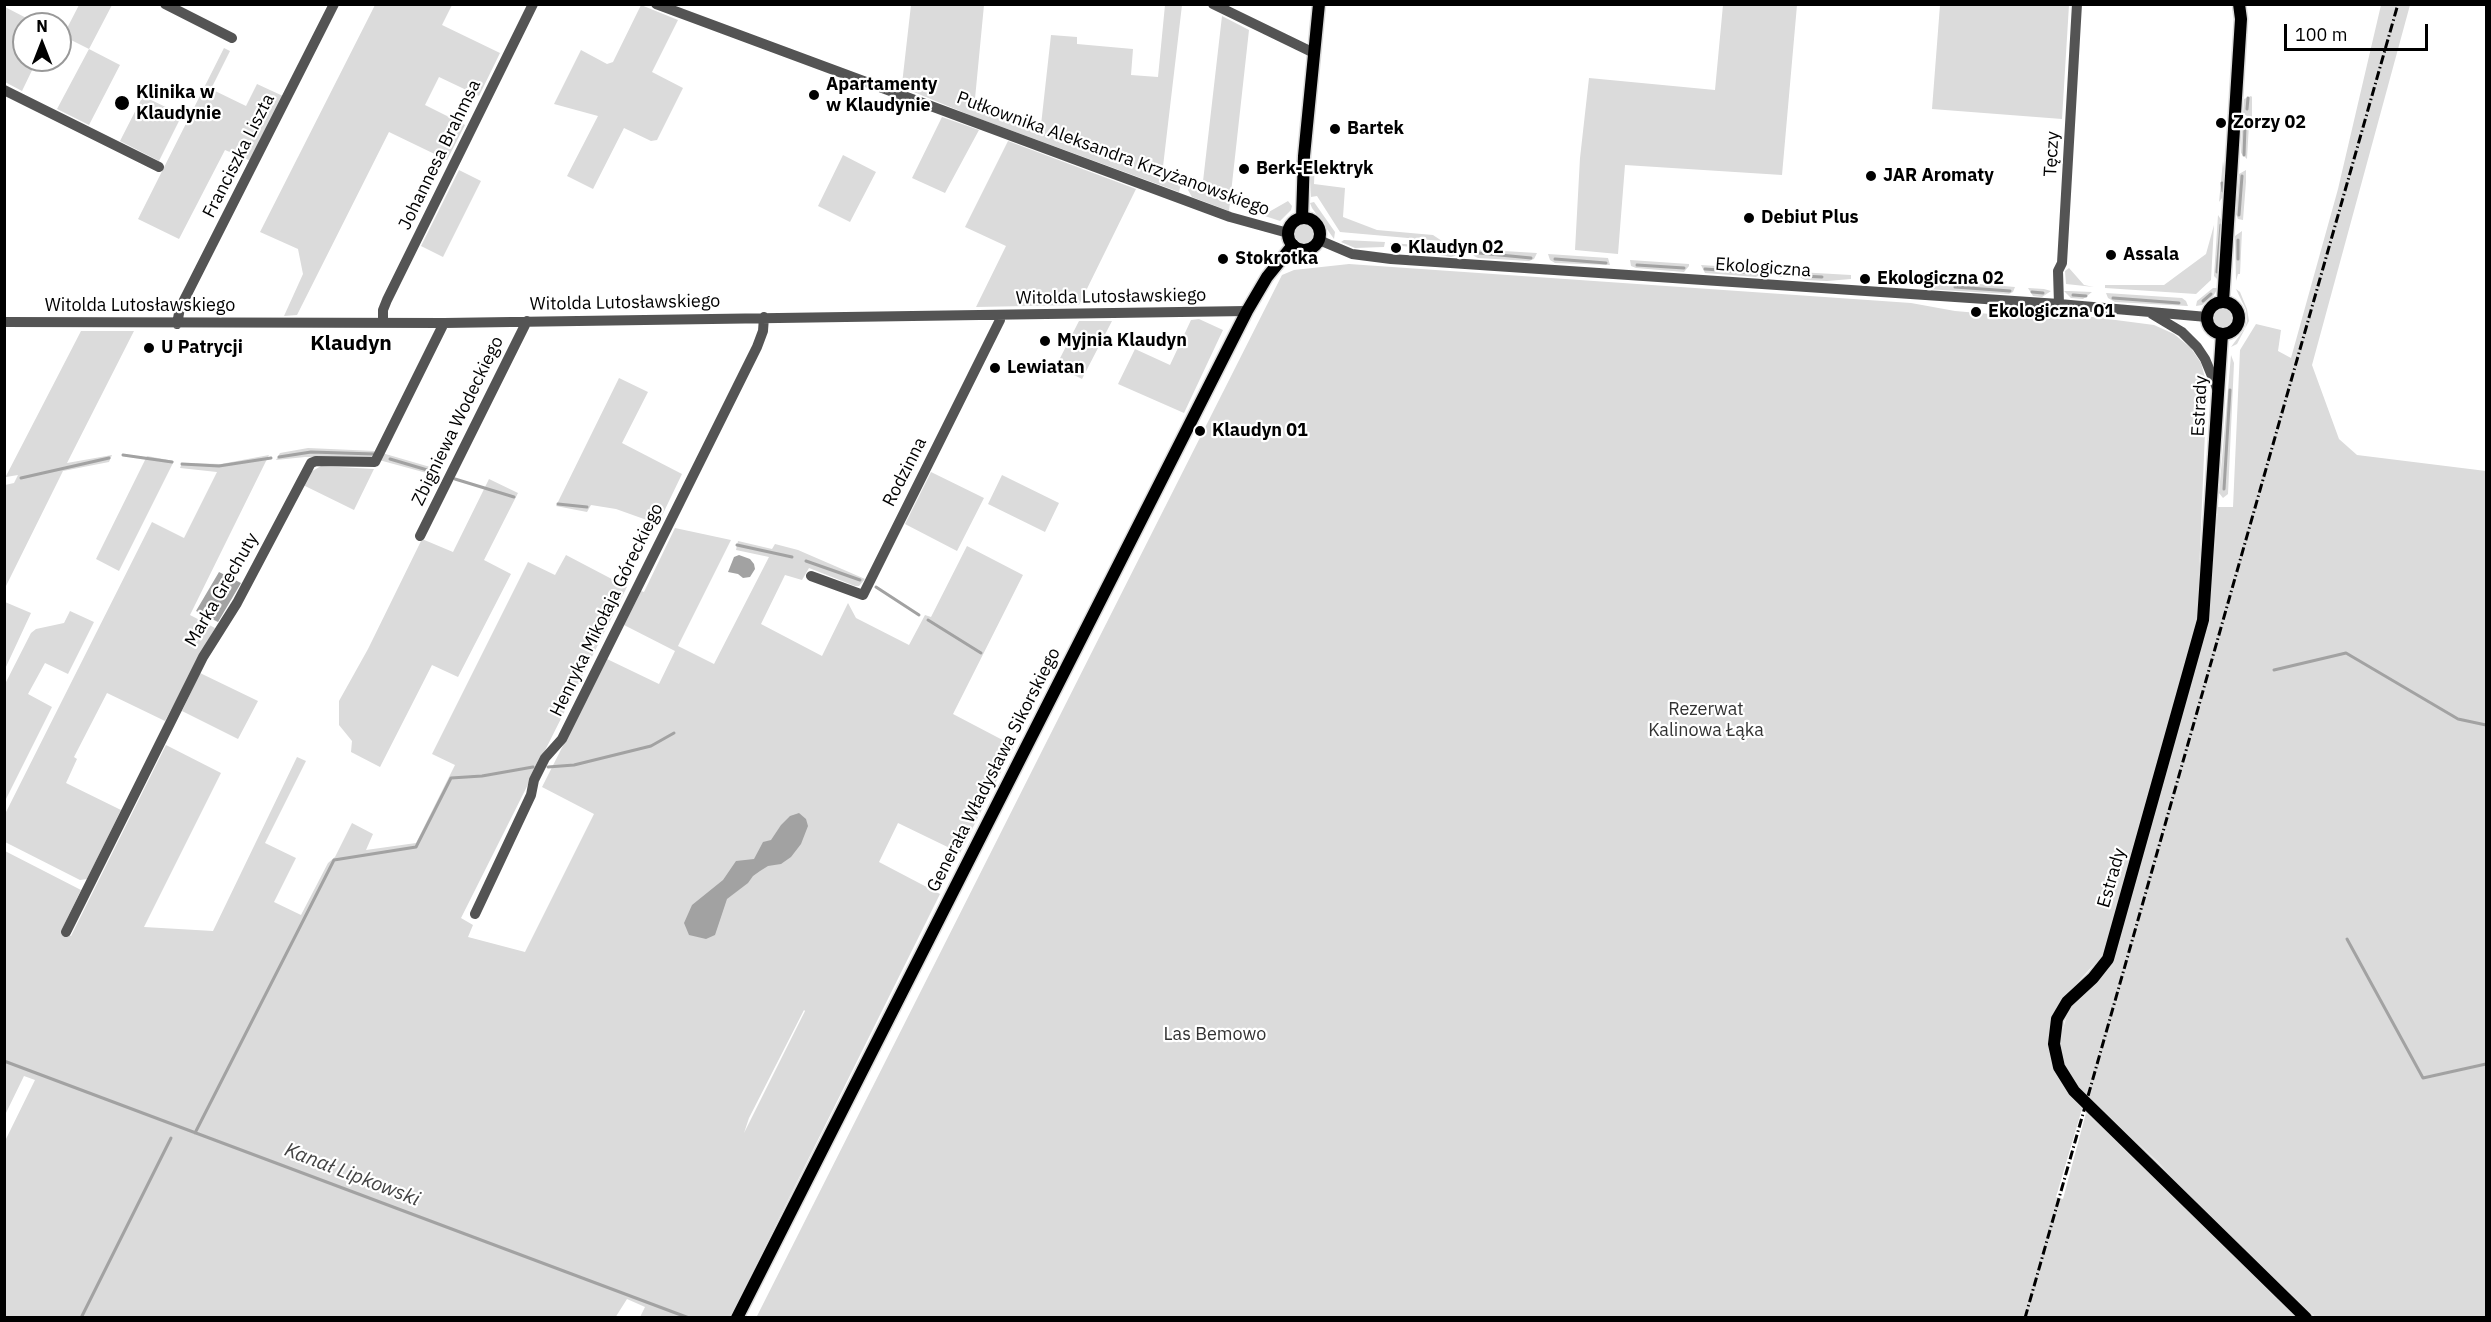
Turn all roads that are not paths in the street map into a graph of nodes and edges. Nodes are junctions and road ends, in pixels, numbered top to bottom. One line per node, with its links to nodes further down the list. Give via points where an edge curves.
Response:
1 (165, 4): 12 (street)
2 (334, 4): 30 (street, Franciszka Liszta, via 180,308)
3 (533, 4): 28 (street, Johannesa Brahmsa, via 387,300)
4 (656, 4): 10 (street, Pułkownika Aleksandra Krzyżanowskiego)
5 (1212, 4): 13 (street)
6 (1319, 4): 13 (main road)
7 (2077, 4): 20 (street, Tęczy)
8 (2239, 4): 11 (main road)
9 (2245, 4): 11 (main road)
10 (682, 10): 17 (street, Pułkownika Aleksandra Krzyżanowskiego)
11 (2241, 19): 19 (main road)
12 (232, 38)
13 (1314, 52): 16 (main road)
14 (4, 90): 15 (street)
15 (159, 167)
16 (1302, 218): 17 (main road, via 1292,223); 18 (main road, via 1316,223 1320,230)
17 (1290, 239): 18 (main road, via 1299,249 1308,249); 21 (main road, Generała Władysława Sikorskiego)
18 (1318, 240): 20 (street, Ekologiczna, via 1352,254 1390,259)
19 (2223, 302): 25 (main road, via 2213,305); 31 (main road, via 2235,307 2240,318 2234,330)
20 (2059, 304): 22 (street, Ekologiczna)
21 (1247, 311): 23 (street, Witolda Lutosławskiego); 37 (main road, Generała Władysława Sikorskiego)
22 (2149, 313): 25 (street, Ekologiczna); 32 (street, via 2182,332 2197,347)
23 (1000, 315): 24 (street, Witolda Lutosławskiego); 34 (street, Rodzinna, via 862,595)
24 (764, 317): 26 (street, Witolda Lutosławskiego); 35 (street, Henryka Mikołaja Góreckiego, via 757,347 562,739 544,758 531,795)
25 (2207, 317): 31 (main road, via 2212,330)
26 (526, 321): 29 (street, Witolda Lutosławskiego); 33 (street, Zbigniewa Wodeckiego)
27 (4, 322): 30 (street, Witolda Lutosławskiego)
28 (383, 322): 29 (street, Witolda Lutosławskiego); 30 (street, Witolda Lutosławskiego)
29 (444, 322): 36 (street, Marka Grechuty, via 375,462 311,463 237,603 203,657)
30 (177, 324)
31 (2222, 334): 32 (main road, Estrady)
32 (2218, 393): 38 (main road, Estrady, via 2203,620 2108,959 2067,1002 2057,1019 2054,1044 2060,1067 2074,1091)
33 (420, 536)
34 (811, 576)
35 (475, 914)
36 (66, 932)
37 (737, 1317)
38 (2306, 1317)

